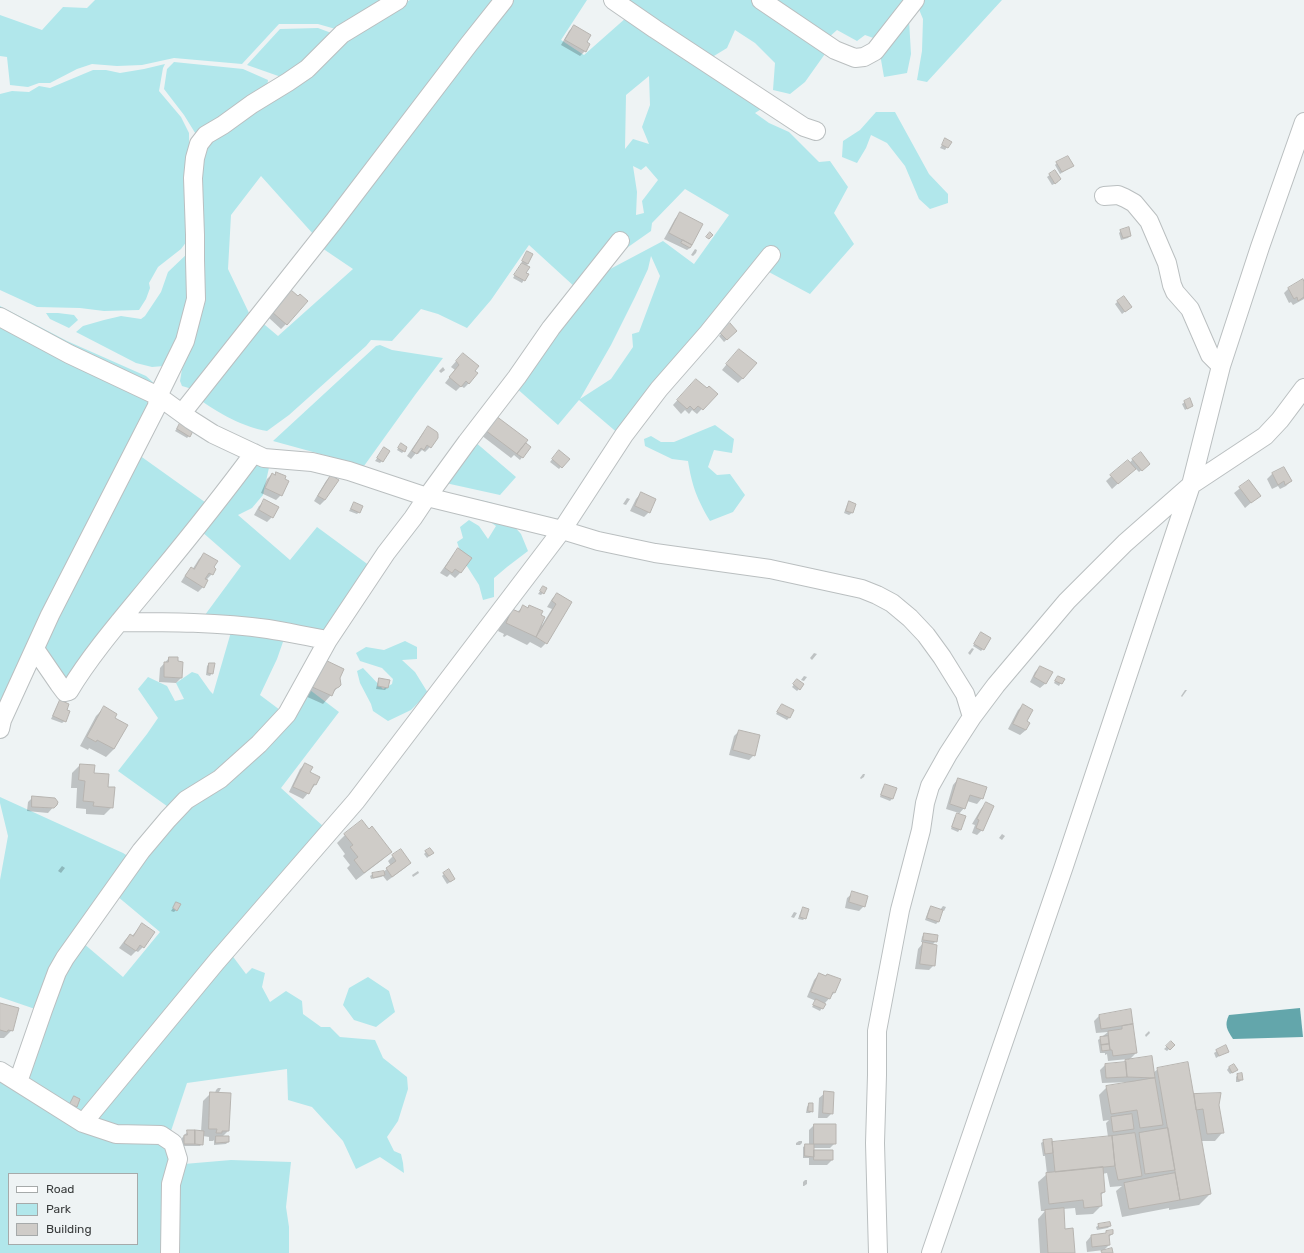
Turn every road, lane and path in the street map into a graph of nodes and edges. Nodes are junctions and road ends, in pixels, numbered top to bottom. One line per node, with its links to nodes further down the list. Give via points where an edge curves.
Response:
1 (398, 0): 14 (street, via 342,34 307,69 206,135 199,144 194,158 193,178 196,299 185,341)
2 (504, 0): 15 (street)
3 (613, 0): 7 (street, via 804,127)
4 (762, 0): 5 (street, via 835,50 855,58 875,51)
5 (915, 0)
6 (1304, 122): 12 (street)
7 (816, 131)
8 (1104, 196): 12 (street, via 1126,198 1141,210 1149,221 1167,263 1175,292 1190,309 1210,355)
9 (620, 241): 18 (street, via 551,328)
10 (771, 255): 19 (street, via 659,389 620,441)
11 (0, 317): 14 (street, via 69,354)
12 (1221, 366): 17 (street)
13 (1304, 388): 17 (street, via 1265,436)
14 (158, 396): 15 (street); 22 (street, via 157,406)
15 (182, 414): 16 (street, via 213,434)
16 (254, 453): 18 (street, via 264,458 312,462 342,469); 20 (street, via 205,518)
17 (1191, 485): 23 (street, via 1125,543 1067,601); 30 (street)
18 (426, 497): 19 (street); 21 (street)
19 (562, 530): 23 (street, via 598,541 655,553 770,569 862,589 877,595 892,603 926,635 964,694); 27 (street, via 356,801 212,967)
20 (118, 622): 21 (street, via 225,625 268,629); 22 (street, via 65,692)
21 (328, 640): 26 (street, via 287,714 259,744 220,779 186,800 168,819 141,851 65,958 42,1010)
22 (35, 649): 24 (street)
23 (972, 717): 29 (street, via 930,786 900,910 876,1031 875,1143)
24 (0, 729)
25 (0, 1071): 26 (street)
26 (18, 1082): 27 (street)
27 (83, 1123): 28 (street, via 116,1134 161,1135 173,1143 178,1159 171,1184)
28 (170, 1253)
29 (878, 1253)
30 (932, 1253)

